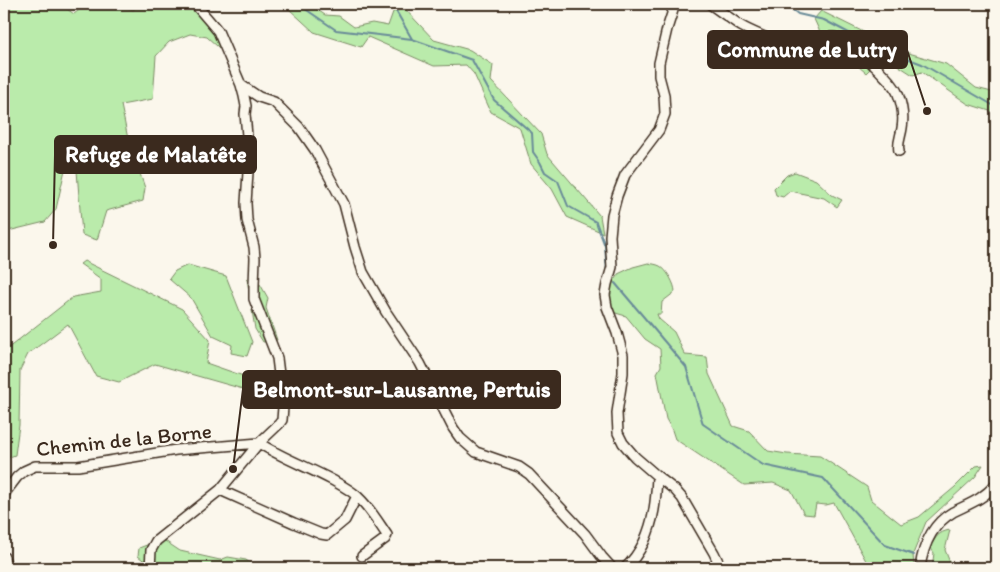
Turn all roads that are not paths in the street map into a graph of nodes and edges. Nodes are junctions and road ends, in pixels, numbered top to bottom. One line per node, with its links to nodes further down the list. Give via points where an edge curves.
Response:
1 (195, 4): 4 (street, via 218,31)
2 (675, 4): 9 (street, via 658,63 665,114 659,130 625,176 617,196 610,236 612,267 605,295 622,355 618,433 635,457)
3 (710, 4): 7 (street, via 742,27 784,44 840,38 885,75 896,89 903,116)
4 (241, 85): 5 (street); 6 (street)
5 (259, 97): 6 (street); 18 (street, via 274,102 299,127 315,150 344,204 363,272 420,364 460,438 476,452 519,467 528,474 585,534)
6 (246, 106): 8 (street, via 249,157 246,203 255,258 254,299 277,358 283,407 282,420)
7 (899, 151)
8 (259, 443): 11 (street); 12 (street, Chemin de la Borne, via 176,450 78,466 35,466 24,471); 13 (street)
9 (657, 476): 19 (street, via 655,507 649,530 639,551); 20 (street, via 682,498)
10 (996, 484): 21 (street, via 989,493 941,521 925,545)
11 (220, 490): 13 (street, via 327,535 345,520); 17 (street, via 156,541 151,550)
12 (4, 494)
13 (357, 496): 14 (street, via 387,535)
14 (362, 556)
15 (4, 557): 16 (street)
16 (8, 568)
17 (150, 568)
18 (612, 568)
19 (625, 568)
20 (721, 568)
21 (920, 568)

